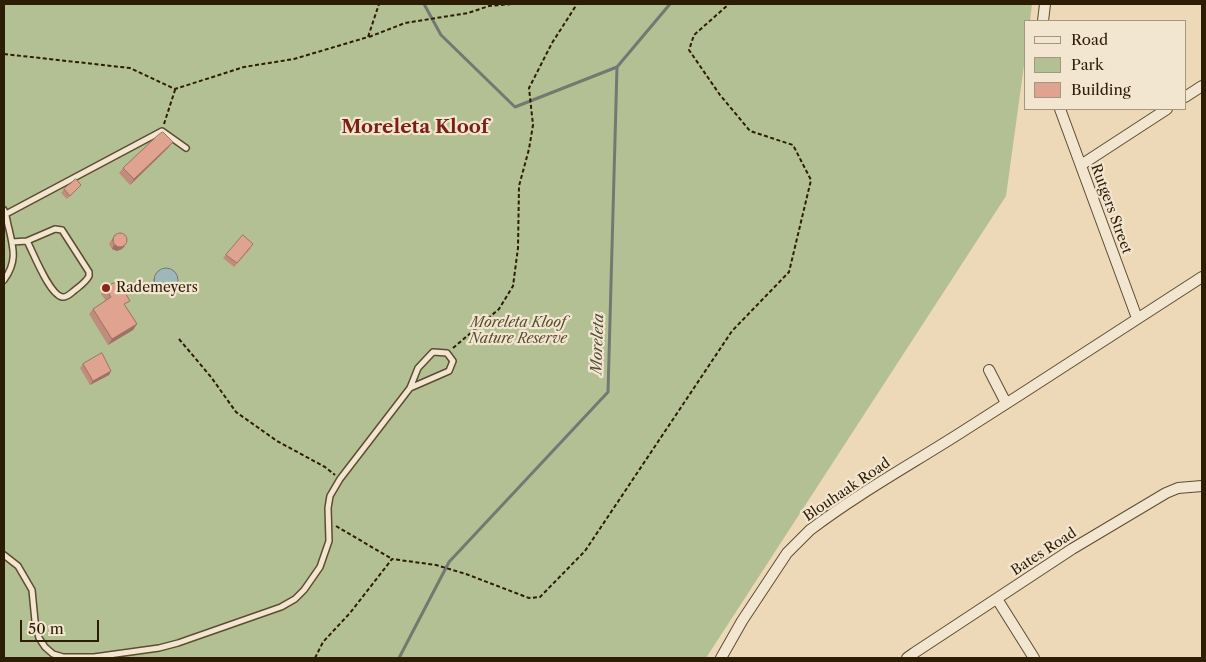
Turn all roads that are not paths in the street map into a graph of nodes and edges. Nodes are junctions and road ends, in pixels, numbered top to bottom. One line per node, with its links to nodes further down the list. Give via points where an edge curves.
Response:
1 (1046, 4): 2 (street)
2 (1043, 20)
3 (1202, 86): 4 (street)
4 (1186, 97)
5 (1060, 110): 8 (street, Rutgers Street)
6 (1165, 110): 8 (street)
7 (186, 148): 9 (lane, via 162,131)
8 (1081, 165): 14 (street, Rutgers Street)
9 (5, 212): 11 (lane)
10 (27, 241): 10 (lane, via 55,229 62,230 89,276 69,296 60,296 48,282); 11 (lane)
11 (12, 242): 13 (lane, via 12,268)
12 (1202, 277): 14 (street, Blouhaak Road)
13 (4, 280)
14 (1137, 318): 17 (street, Blouhaak Road)
15 (989, 370): 17 (street)
16 (410, 388): 16 (lane, via 449,371 453,361 447,353 433,352 418,368); 19 (lane, via 330,496 329,541 320,567 304,590 281,607 159,648 63,658 53,654 39,638 32,590 18,566)
17 (1006, 403): 21 (street, Blouhaak Road, via 800,539 787,553)
18 (1202, 486): 20 (street, Bates Road, via 1178,488 1166,493)
19 (4, 555)
20 (997, 599): 22 (street, Bates Road); 23 (street)
21 (720, 658)
22 (908, 658)
23 (1034, 658)

